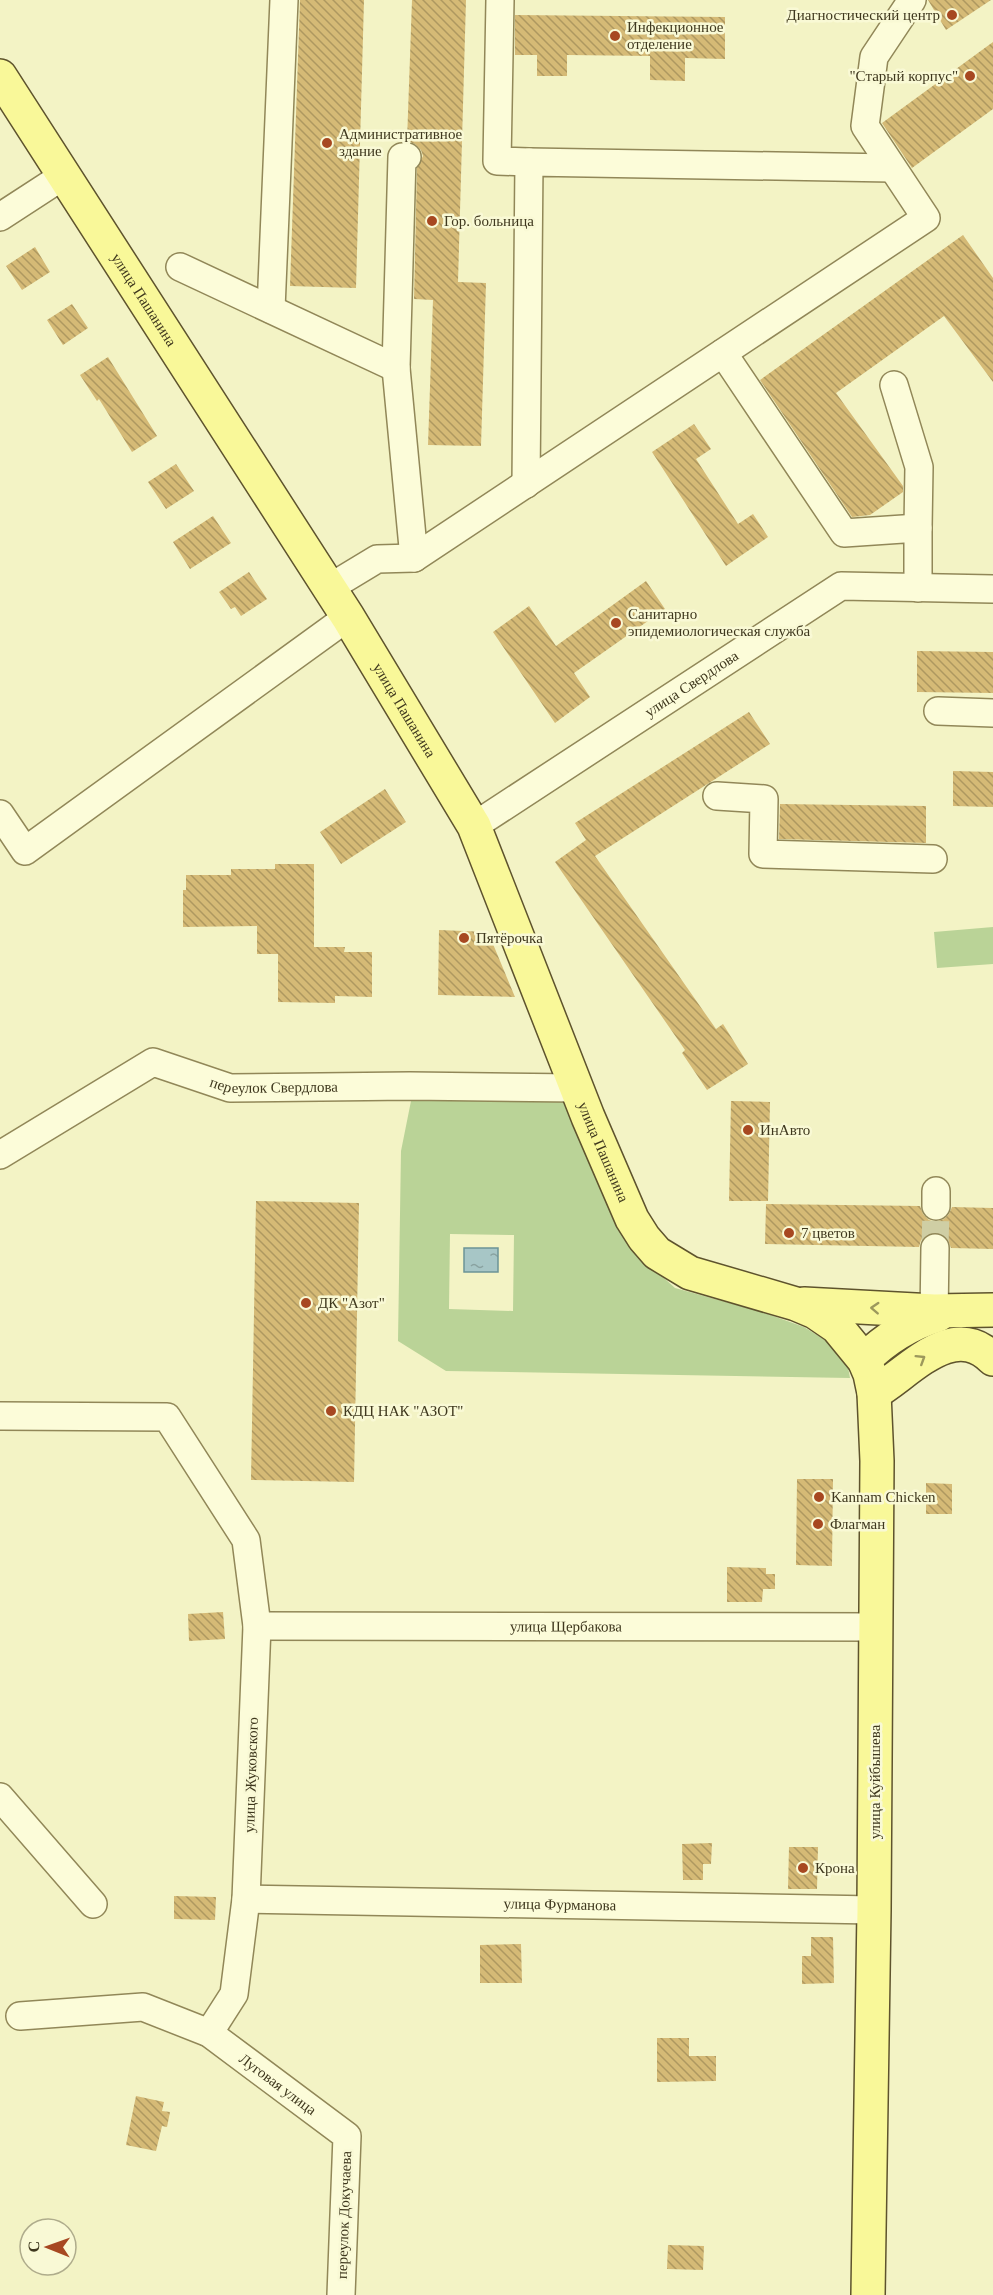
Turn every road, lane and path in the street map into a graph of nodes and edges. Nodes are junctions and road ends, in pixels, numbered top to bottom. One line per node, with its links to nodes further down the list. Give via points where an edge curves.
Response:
1 (284, 0): 11 (street)
2 (500, 0): 6 (street, via 497,161)
3 (912, 0): 7 (street, via 874,57 865,126)
4 (0, 76): 8 (main road, улица Пашанина)
5 (406, 157): 13 (street, via 402,157)
6 (529, 162): 7 (street); 15 (street)
7 (892, 168): 12 (street, via 926,218)
8 (63, 176): 9 (street); 18 (main road, улица Пашанина)
9 (0, 217)
10 (180, 267): 11 (street)
11 (271, 309): 13 (street)
12 (723, 353): 15 (street); 16 (street, via 844,533)
13 (396, 368): 17 (street)
14 (894, 385): 16 (street, via 919,467)
15 (526, 484): 17 (street)
16 (918, 528): 19 (street)
17 (414, 558): 18 (street, via 376,559)
18 (329, 588): 21 (main road, улица Пашанина)
19 (918, 588): 20 (street, улица Свердлова); 26 (street, улица Свердлова, via 841,586)
20 (993, 589)
21 (348, 617): 25 (street, via 25,851); 26 (main road, улица Пашанина)
22 (938, 711): 23 (street)
23 (993, 713)
24 (717, 796): 27 (street, via 764,799 763,855)
25 (0, 814)
26 (474, 826): 28 (main road, улица Пашанина)
27 (933, 859)
28 (578, 1088): 29 (street, переулок Свердлова, via 230,1088 153,1062); 31 (main road, улица Пашанина, via 632,1220 657,1252 690,1273)
29 (0, 1155)
30 (935, 1248): 33 (street)
31 (796, 1304): 33 (main road, one-way to 31); 35 (main road, улица Куйбышева, via 837,1327)
32 (993, 1310): 33 (main road)
33 (941, 1313): 35 (main road, via 899,1331)
34 (993, 1359): 36 (main road, one-way to 34, via 921,1358 957,1344 983,1349)
35 (864, 1360): 36 (main road, улица Куйбышева)
36 (874, 1393): 39 (main road, улица Куйбышева)
37 (0, 1416): 38 (street, улица Жуковского, via 167,1417 246,1540)
38 (256, 1626): 39 (street, улица Щербакова); 41 (street, улица Жуковского)
39 (875, 1627): 43 (main road, улица Куйбышева)
40 (0, 1797): 42 (street)
41 (246, 1899): 43 (street, улица Фурманова); 45 (street, улица Жуковского, via 234,1994)
42 (93, 1904)
43 (874, 1910): 48 (main road, улица Куйбышева)
44 (20, 2016): 45 (street, Луговая улица, via 143,2007)
45 (209, 2033): 46 (street, Луговая улица)
46 (347, 2136): 47 (street, переулок Докучаева)
47 (341, 2295)
48 (868, 2295)

